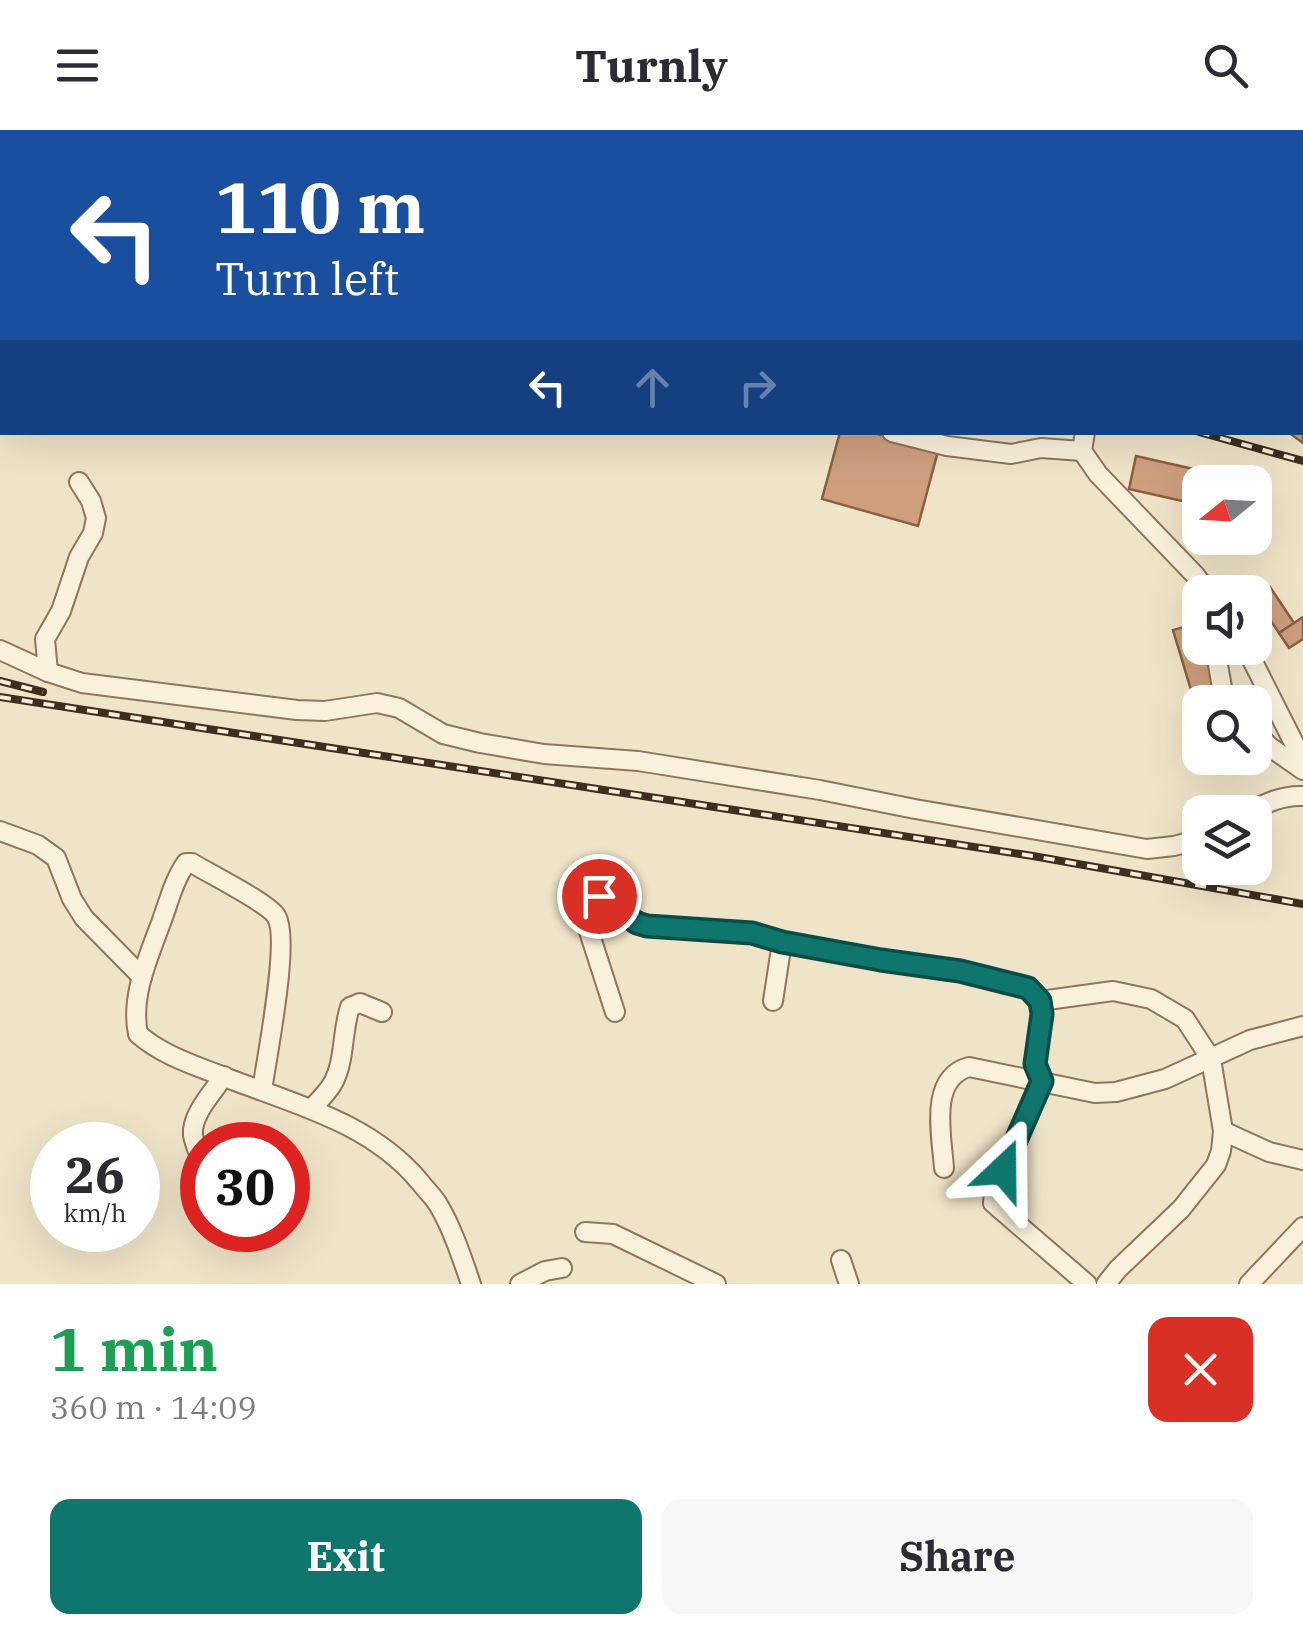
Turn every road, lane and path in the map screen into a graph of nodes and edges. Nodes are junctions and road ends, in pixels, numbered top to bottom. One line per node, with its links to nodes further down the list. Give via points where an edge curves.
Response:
1 (904, 435): 2 (street, via 1011,454)
2 (1084, 442): 4 (street, via 1098,474)
3 (79, 482): 7 (street, via 96,518 46,640)
4 (1194, 575)
5 (0, 650): 7 (street)
6 (1255, 665): 9 (street)
7 (48, 672): 14 (street, via 82,683 297,710 377,703 480,744 638,761 1147,849)
8 (1272, 747): 10 (street)
9 (1303, 761)
10 (1303, 770)
11 (1303, 796): 12 (street)
12 (1272, 802)
13 (0, 831): 16 (street, via 56,858 84,918)
14 (1182, 844)
15 (782, 942): 17 (street); 18 (street, via 960,971 1028,988); 20 (street, via 752,933 647,926 590,897 583,914)
16 (142, 977): 23 (street, via 138,1034); 25 (street, via 186,863 275,914 280,966)
17 (773, 1000)
18 (1040, 1001): 22 (street, via 1112,991 1152,1000 1184,1019); 24 (street, via 1035,1064)
19 (382, 1012): 26 (street, via 360,1003 350,1007 334,1081)
20 (615, 1012)
21 (1303, 1026): 22 (street)
22 (1210, 1059): 24 (street, via 1116,1092 1095,1094); 28 (street)
23 (224, 1076): 25 (street); 27 (street)
24 (1042, 1081): 30 (street, via 960,1069 941,1101); 39 (street, via 993,1203)
25 (262, 1091): 26 (street)
26 (312, 1108): 35 (street, via 356,1128 404,1162 438,1204)
27 (195, 1122)
28 (1223, 1131): 29 (street); 40 (street, via 1216,1165)
29 (1303, 1160)
30 (944, 1168)
31 (1303, 1227): 41 (street)
32 (586, 1232): 37 (street, via 613,1234)
33 (842, 1260): 38 (street)
34 (562, 1268): 36 (street)
35 (471, 1284)
36 (520, 1284)
37 (716, 1284)
38 (849, 1284)
39 (1087, 1284)
40 (1106, 1284)
41 (1248, 1284)

